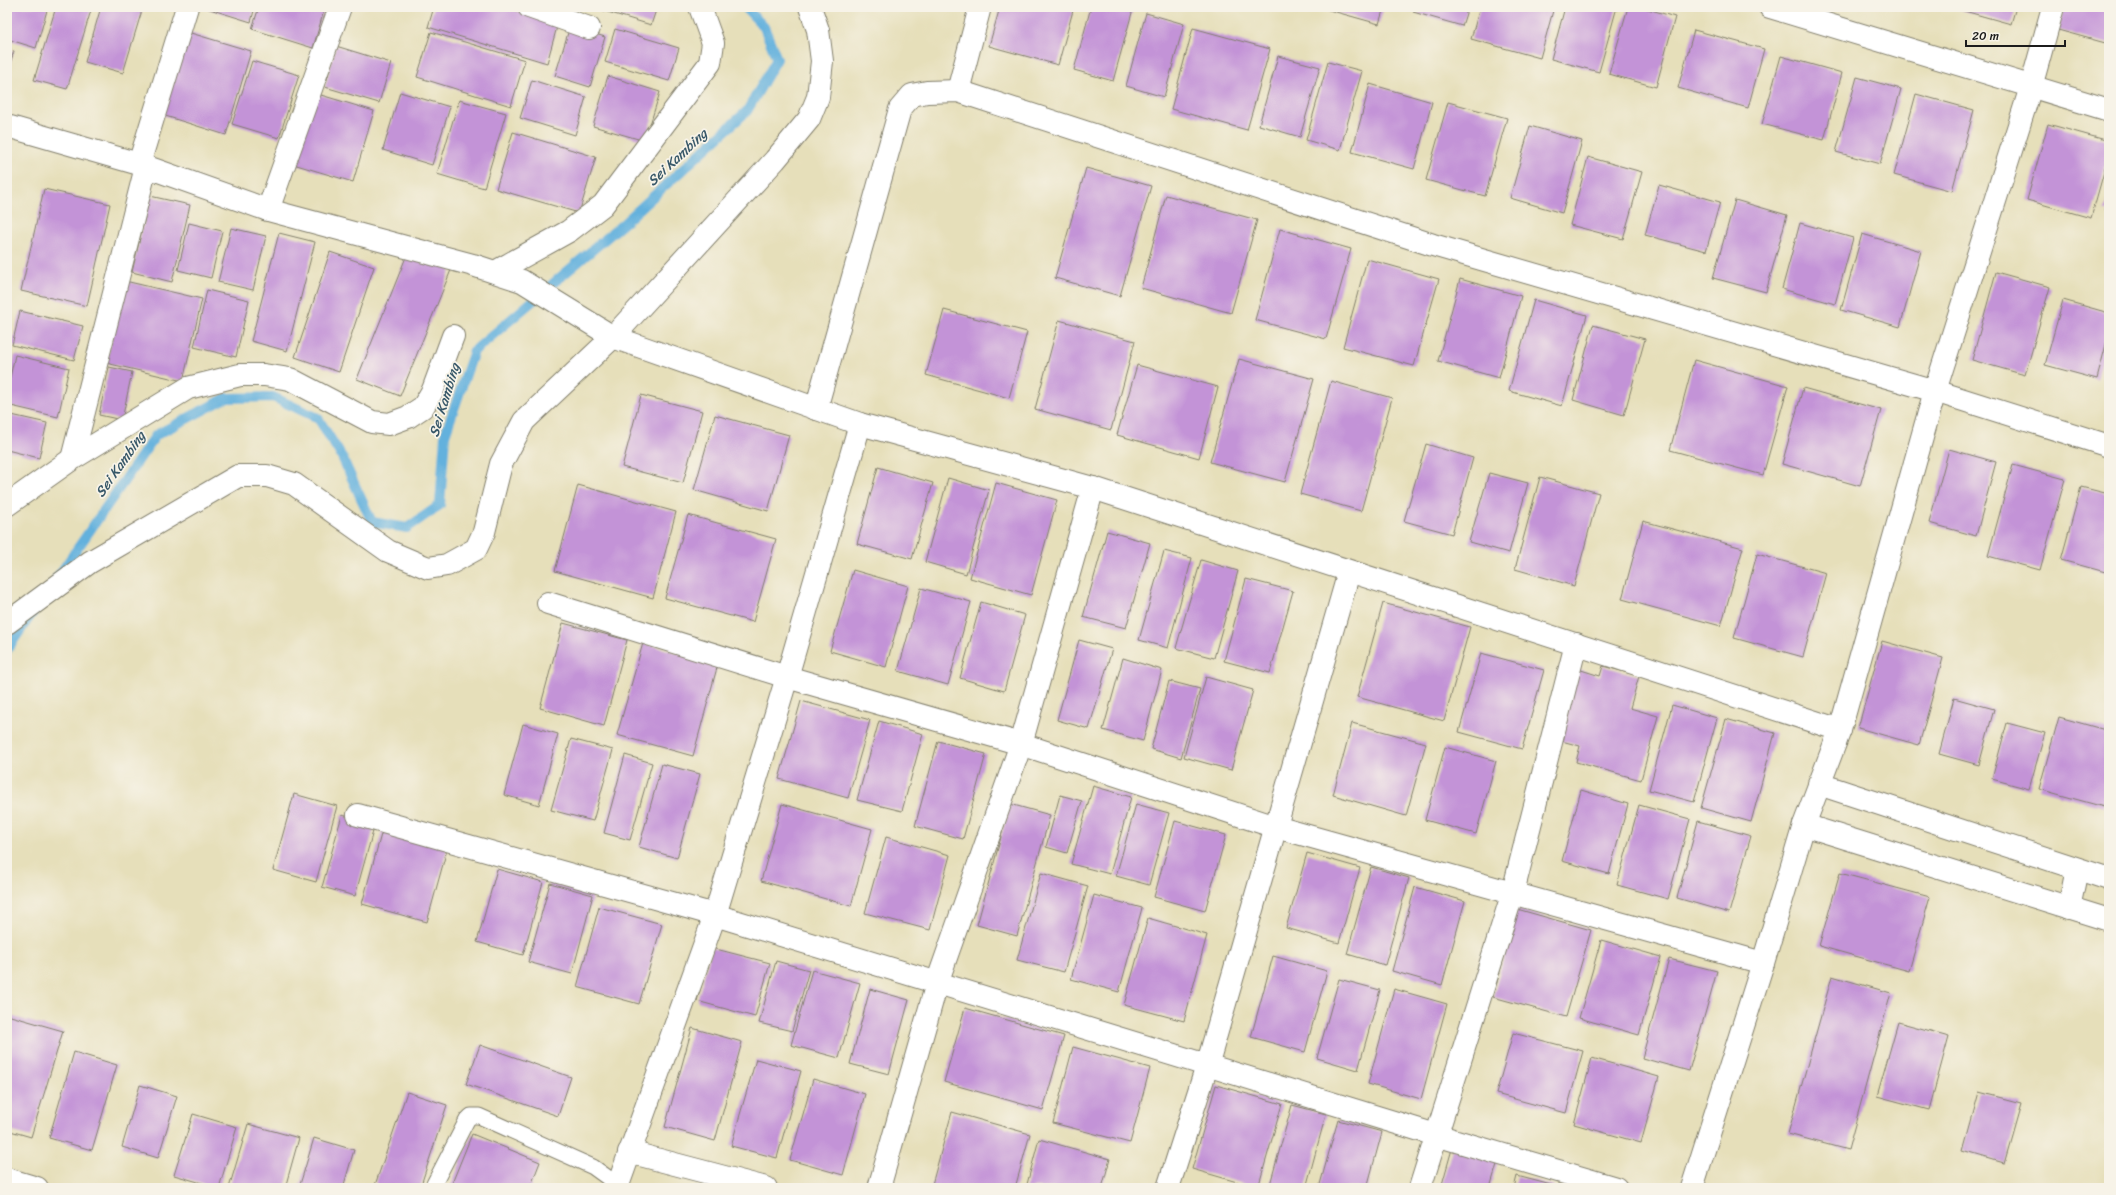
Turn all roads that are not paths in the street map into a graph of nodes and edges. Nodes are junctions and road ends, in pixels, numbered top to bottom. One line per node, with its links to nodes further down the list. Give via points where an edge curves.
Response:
1 (188, 7): 14 (street)
2 (340, 7): 15 (street)
3 (529, 7): 9 (street)
4 (700, 7): 16 (street, via 713,43 710,63 603,205 569,231)
5 (810, 7): 18 (street, via 818,30 822,61 818,97 809,119 775,160)
6 (980, 7): 11 (street)
7 (1770, 7): 10 (street)
8 (2053, 7): 10 (street)
9 (589, 28)
10 (2031, 87): 12 (street); 19 (street)
11 (958, 91): 19 (street, via 1433,245); 20 (street, via 912,95 900,109)
12 (2109, 110)
13 (7, 126): 14 (street)
14 (142, 165): 15 (street); 23 (street)
15 (268, 210): 16 (street)
16 (495, 272): 18 (street, via 522,281)
17 (453, 336): 23 (street, via 438,377 423,407 408,417 389,424 372,422 290,379 240,375 188,388)
18 (613, 337): 20 (street); 28 (street, via 524,421 501,464 484,532 476,549 447,565 428,568 388,551 294,484 267,476 238,476 90,562)
19 (1935, 391): 22 (street); 31 (street)
20 (816, 409): 21 (street)
21 (860, 424): 24 (street); 30 (street)
22 (2109, 446)
23 (72, 459): 25 (street)
24 (1093, 488): 26 (street); 32 (street)
25 (7, 505)
26 (1349, 572): 29 (street); 36 (street)
27 (548, 603): 30 (street)
28 (7, 623)
29 (1576, 644): 31 (street); 39 (street)
30 (787, 677): 32 (street); 41 (street)
31 (1840, 730): 33 (street)
32 (1021, 744): 36 (street); 44 (street)
33 (1819, 784): 35 (street); 37 (street)
34 (358, 815): 41 (street)
35 (1804, 825): 40 (street); 43 (street)
36 (1276, 827): 39 (street); 45 (street)
37 (2077, 869): 38 (street); 40 (street)
38 (2109, 878)
39 (1513, 892): 43 (street); 46 (street)
40 (2069, 908): 42 (street)
41 (715, 915): 44 (street); 47 (street)
42 (2109, 920)
43 (1764, 963): 57 (street)
44 (937, 983): 45 (street); 53 (street)
45 (1207, 1066): 46 (street); 54 (street)
46 (1436, 1135): 55 (street); 56 (street)
47 (629, 1152): 49 (street); 52 (street)
48 (7, 1179): 50 (street)
49 (618, 1187): 51 (lane, via 594,1167 479,1116 471,1116)
50 (37, 1188)
51 (432, 1188)
52 (766, 1188)
53 (879, 1188)
54 (1168, 1188)
55 (1420, 1188)
56 (1616, 1188)
57 (1692, 1188)

